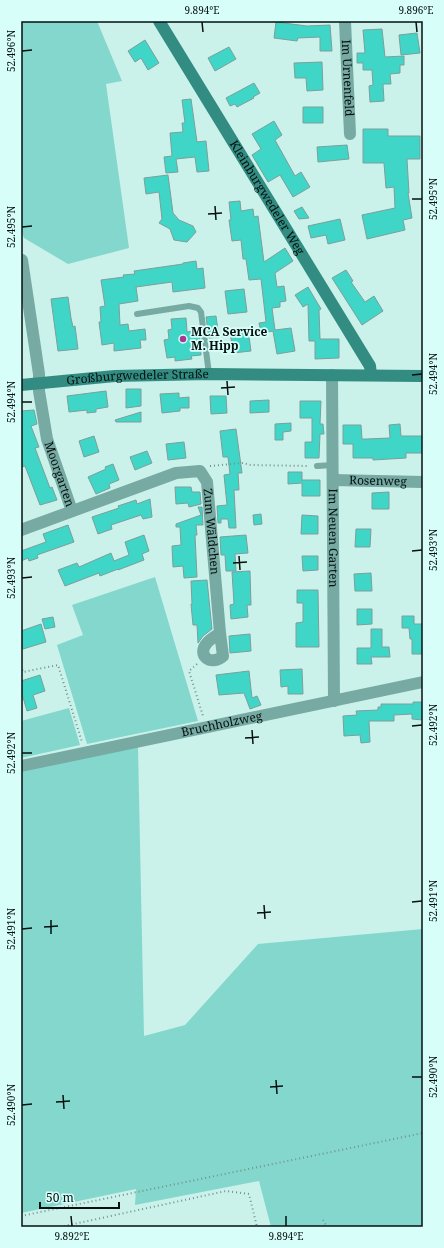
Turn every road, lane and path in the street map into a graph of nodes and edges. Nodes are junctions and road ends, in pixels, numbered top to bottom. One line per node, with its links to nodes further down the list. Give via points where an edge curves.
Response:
1 (159, 21): 8 (street, Kleinburgwedeler Weg, via 370,366)
2 (345, 21): 3 (street, Im Urnenfeld)
3 (350, 134)
4 (22, 260): 10 (street, Moorgarten)
5 (137, 314): 6 (lane, via 189,306 198,308 202,312)
6 (209, 374): 7 (street, Großburgwedeler Straße); 10 (street, Großburgwedeler Straße, via 115,376)
7 (332, 375): 8 (street, Großburgwedeler Straße); 13 (street, Im Neuen Garten)
8 (371, 375): 9 (street, Großburgwedeler Straße)
9 (423, 376)
10 (39, 383): 11 (street, Großburgwedeler Straße); 17 (street, Moorgarten, via 47,439)
11 (21, 385)
12 (317, 466): 13 (lane); 14 (path, via 243,463 207,466)
13 (333, 466): 15 (street, Im Neuen Garten)
14 (200, 471): 17 (street, via 176,474); 19 (street, Zum Wäldchen, via 207,482)
15 (333, 480): 16 (street, Rosenweg); 23 (street, Im Neuen Garten)
16 (423, 482)
17 (72, 511): 18 (street, Moorgarten)
18 (21, 530)
19 (220, 633): 20 (street, via 207,642 203,652); 20 (street, Zum Wäldchen, via 223,656 216,661)
20 (205, 657): 24 (path, via 189,671)
21 (21, 666): 25 (path, via 23,672 58,665)
22 (423, 682): 23 (street, Bruchholzweg)
23 (334, 701): 24 (street, Bruchholzweg)
24 (206, 727): 25 (street, Bruchholzweg)
25 (85, 752): 26 (street, Bruchholzweg)
26 (21, 766)
27 (423, 1133): 28 (path)
28 (21, 1216)
29 (323, 1220): 32 (path)
30 (60, 1227): 31 (path, via 226,1191 249,1194)
31 (257, 1227)
32 (327, 1227)

